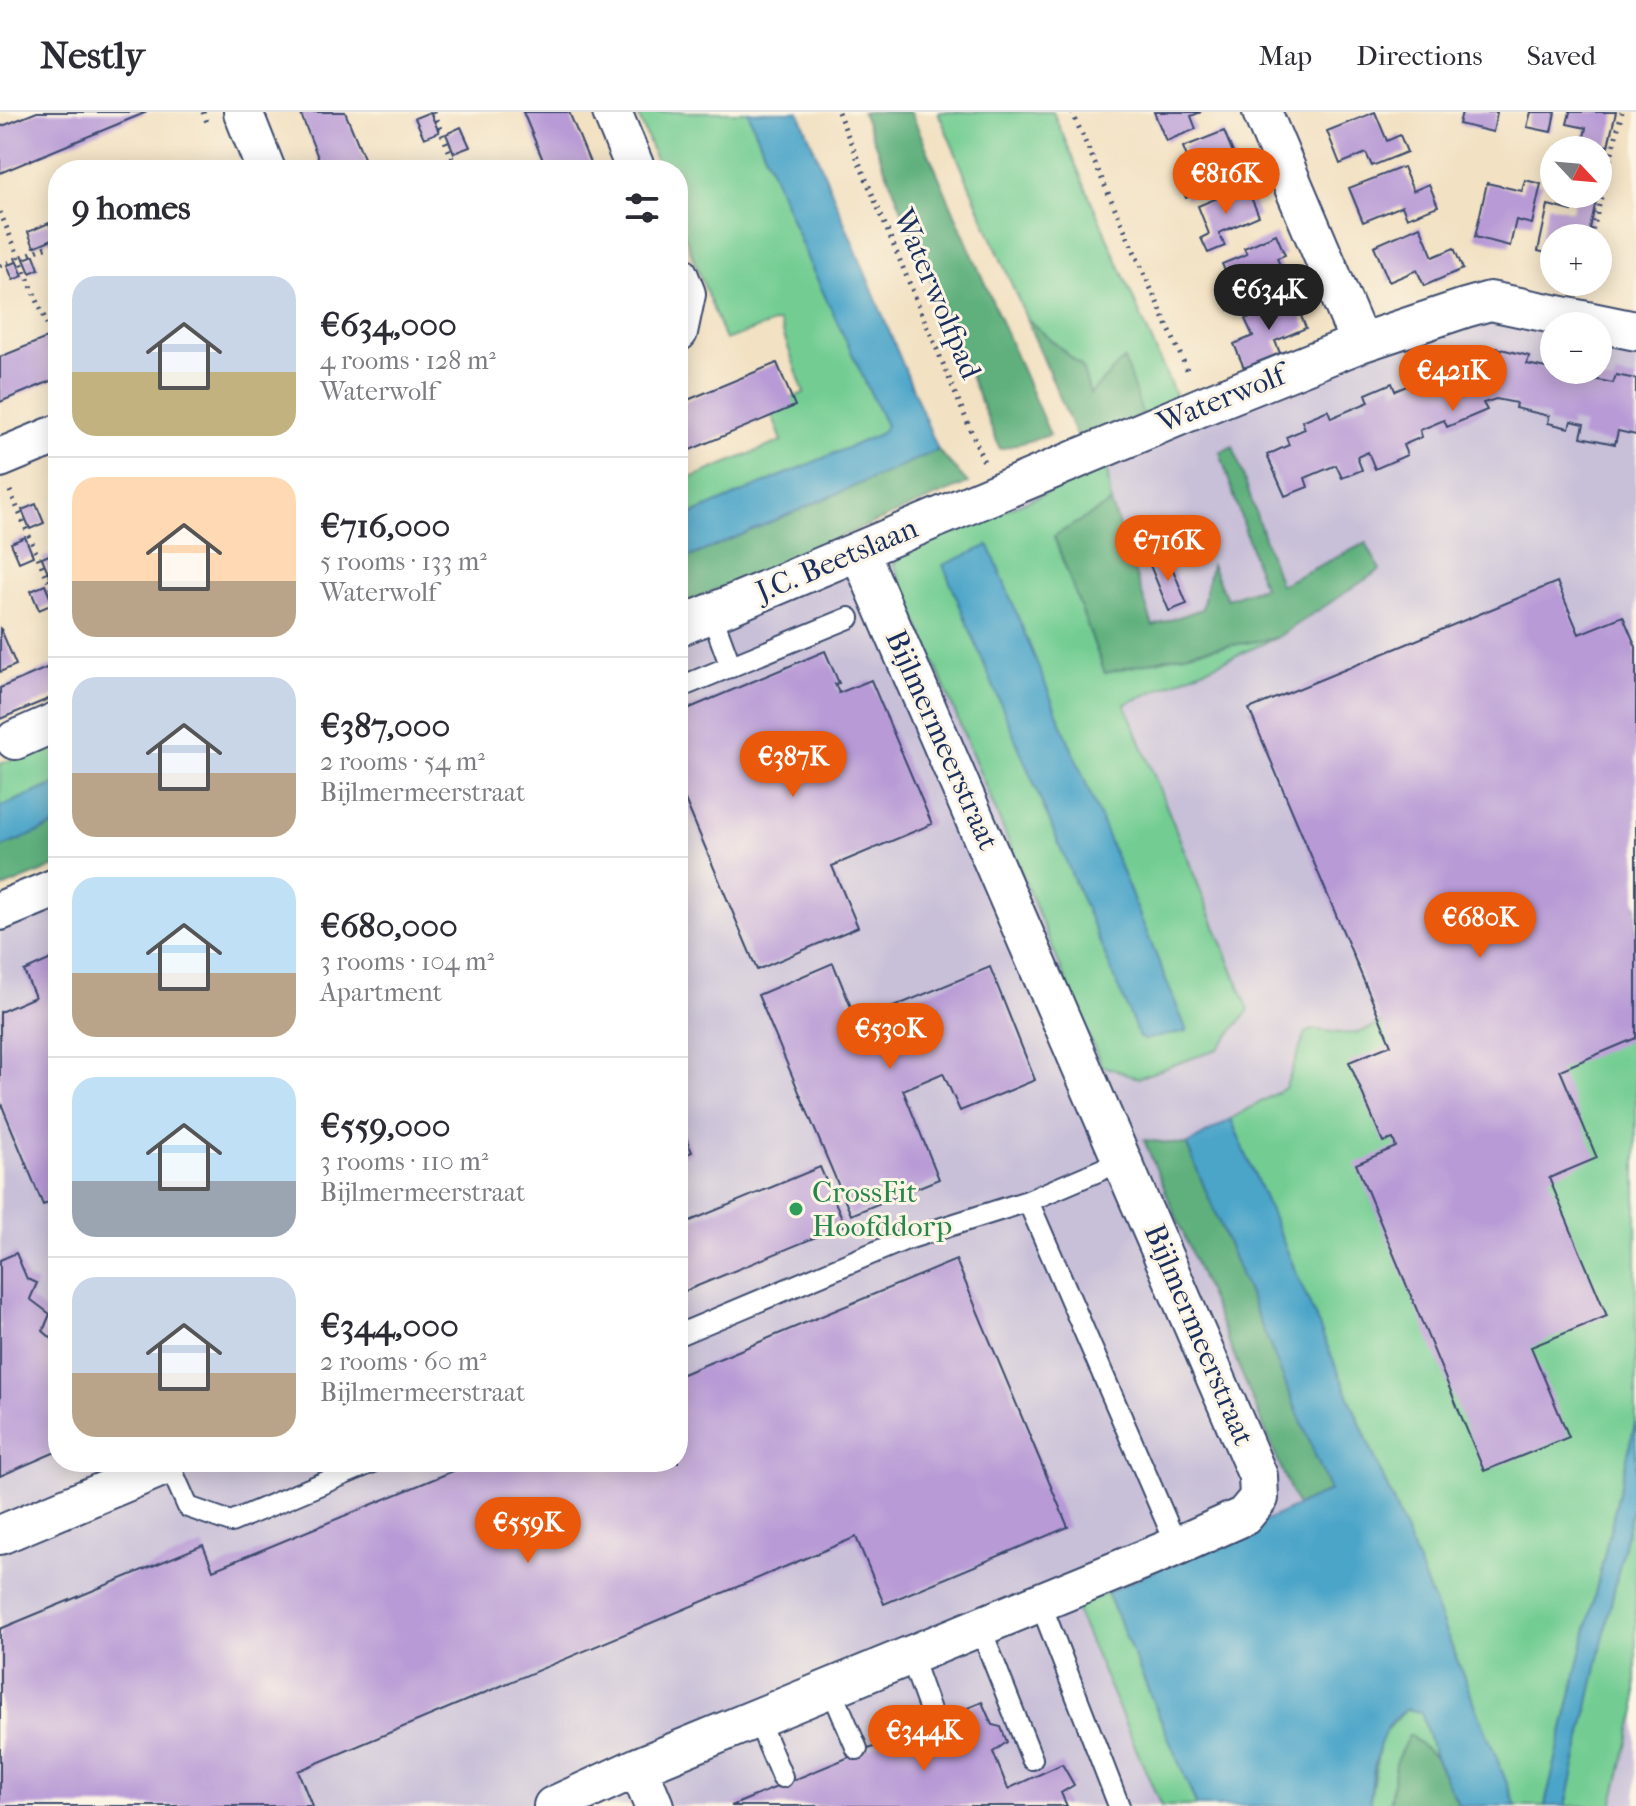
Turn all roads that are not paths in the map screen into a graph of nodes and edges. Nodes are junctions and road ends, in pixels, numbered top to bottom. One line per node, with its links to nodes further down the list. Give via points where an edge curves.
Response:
1 (243, 112): 4 (street)
2 (612, 112): 5 (street)
3 (1262, 112): 7 (street)
4 (262, 160)
5 (632, 160)
6 (1636, 331): 7 (street, Waterwolf, via 1490,301)
7 (1360, 343): 10 (street, Waterwolf)
8 (48, 440): 9 (street)
9 (3, 469)
10 (997, 492): 11 (street, J.C. Beetslaan)
11 (859, 551): 13 (street, J.C. Beetslaan); 20 (street, Bijlmermeerstraat)
12 (849, 618): 14 (lane)
13 (694, 620): 14 (lane)
14 (731, 667): 15 (lane)
15 (688, 684)
16 (48, 725): 17 (street)
17 (15, 740)
18 (48, 891): 19 (street)
19 (0, 911)
20 (1124, 1160): 21 (lane); 27 (street, Bijlmermeerstraat, via 1258,1476 1259,1498 1244,1516)
21 (1028, 1201): 22 (lane, via 904,1240); 27 (lane)
22 (688, 1331)
23 (148, 1472): 26 (street)
24 (169, 1472): 25 (lane, via 188,1507 231,1522)
25 (349, 1472)
26 (0, 1535)
27 (1177, 1546): 28 (street, Bijlmermeerstraat)
28 (1040, 1602): 29 (street, Bijlmermeerstraat); 40 (lane)
29 (980, 1627): 30 (street, Bijlmermeerstraat); 35 (lane)
30 (910, 1655): 31 (street, Bijlmermeerstraat); 32 (lane)
31 (831, 1688): 33 (street, Bijlmermeerstraat); 34 (lane)
32 (931, 1713)
33 (757, 1718): 36 (street, Bijlmermeerstraat); 37 (lane)
34 (857, 1749)
35 (1032, 1759)
36 (638, 1767): 38 (street, Bijlmermeerstraat); 39 (street)
37 (782, 1777)
38 (553, 1806)
39 (654, 1806)
40 (1119, 1806)

